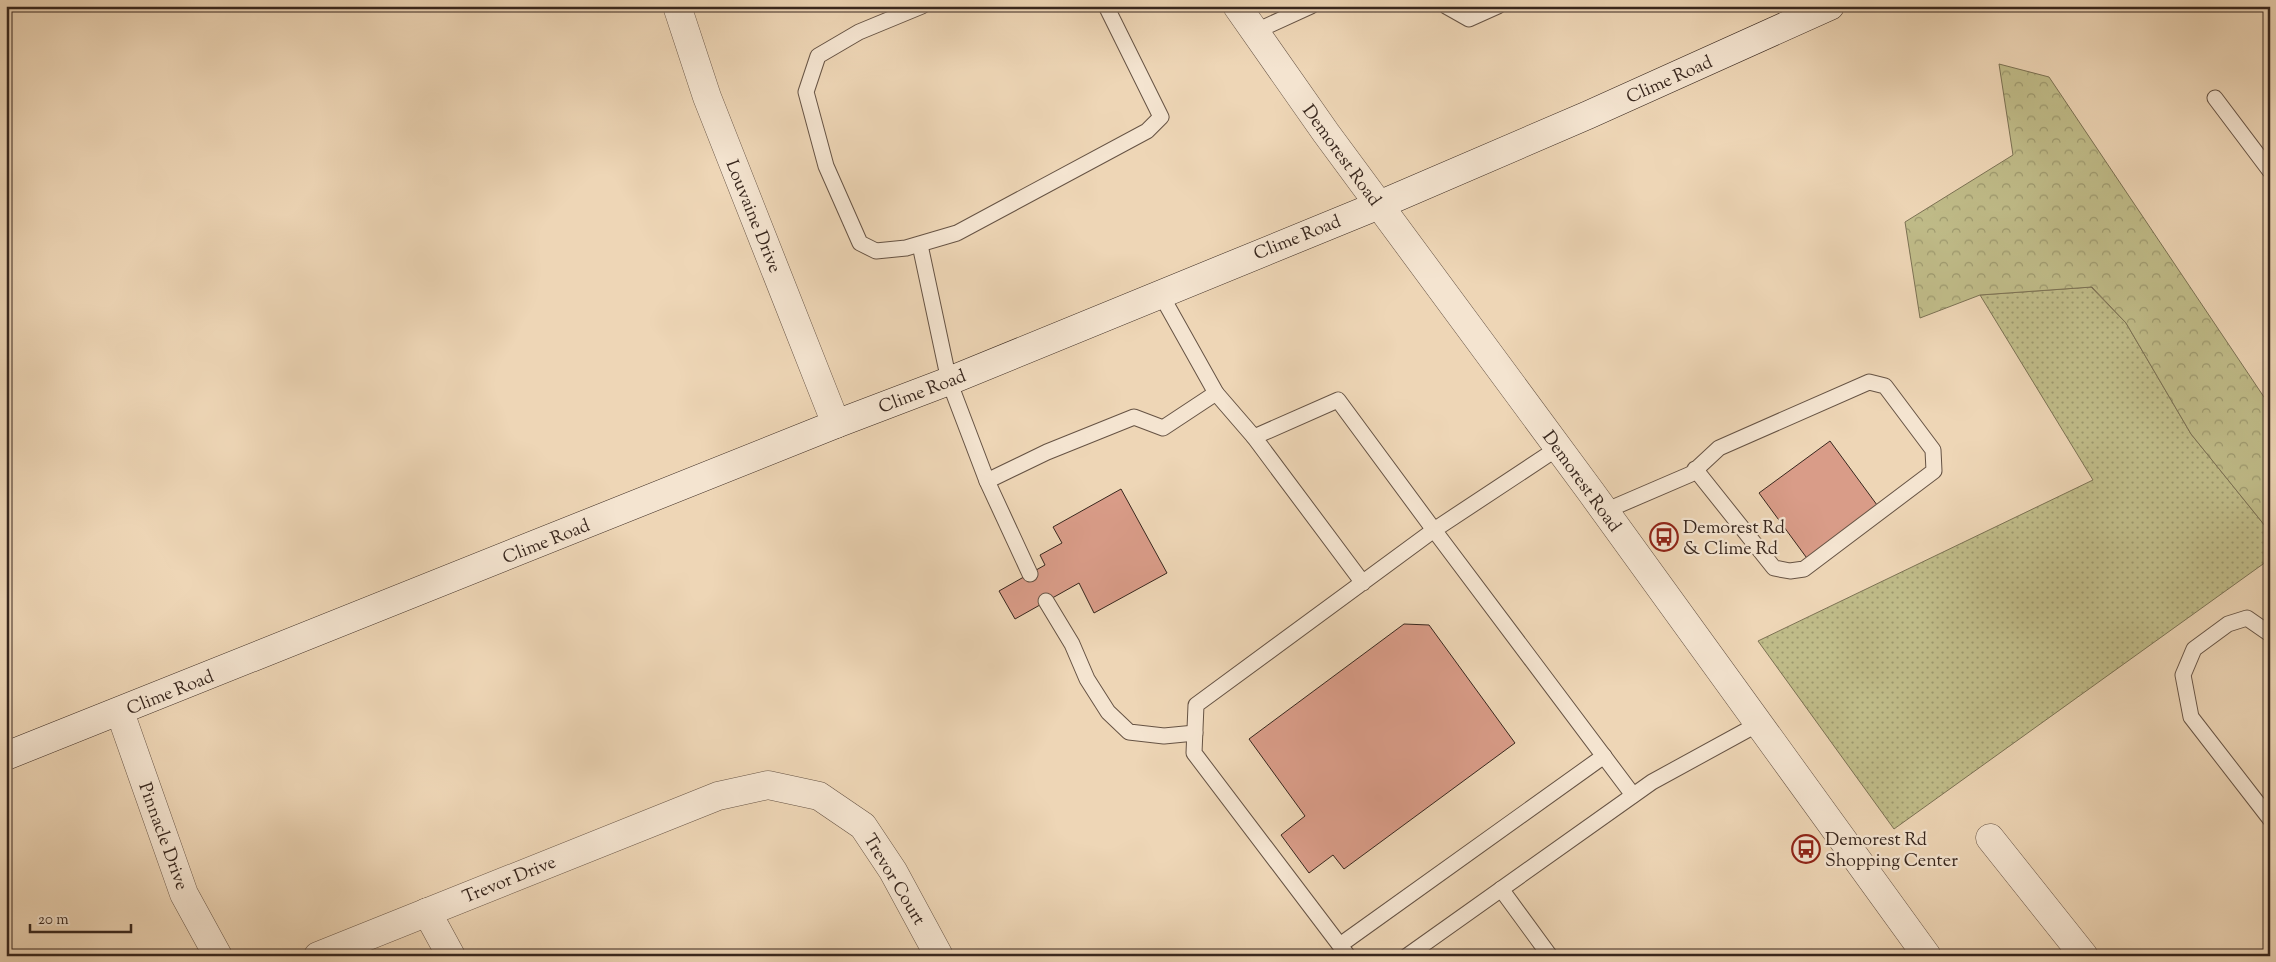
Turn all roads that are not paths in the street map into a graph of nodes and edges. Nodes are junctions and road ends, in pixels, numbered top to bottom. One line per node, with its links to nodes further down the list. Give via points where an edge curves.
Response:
1 (677, 6): 17 (street, Louvaine Drive, via 707,97)
2 (922, 6): 13 (lane, via 859,32 818,56 806,92 826,166 860,243 876,252)
3 (1106, 6): 13 (lane, via 1161,117 1147,130 957,234)
4 (1237, 6): 9 (street, Demorest Road)
5 (1311, 6): 9 (lane)
6 (1446, 6): 7 (lane, via 1468,19)
7 (1498, 6)
8 (1814, 10): 12 (street, Clime Road, via 1580,119)
9 (1254, 32): 12 (street, Demorest Road)
10 (2215, 98): 11 (lane)
11 (2270, 170)
12 (1379, 205): 14 (street, Clime Road); 19 (street, Demorest Road)
13 (920, 244): 15 (lane)
14 (1160, 293): 15 (street, Clime Road); 16 (lane)
15 (949, 381): 17 (street, Clime Road); 21 (lane)
16 (1216, 393): 18 (lane); 21 (lane, via 1163,428 1134,417 1047,452)
17 (836, 424): 28 (street, Clime Road)
18 (1254, 437): 23 (lane, via 1338,400); 25 (lane)
19 (1558, 448): 22 (street, Demorest Road); 23 (lane)
20 (1695, 470): 20 (lane, via 1719,448 1869,382 1885,386 1933,450 1934,471 1804,568 1790,571 1774,568); 22 (lane)
21 (988, 481): 24 (lane)
22 (1605, 511): 29 (street, Demorest Road)
23 (1434, 530): 25 (lane); 32 (lane)
24 (1030, 574)
25 (1363, 583): 30 (lane, via 1196,705)
26 (1046, 601): 30 (lane, via 1072,644 1087,679 1108,712 1129,732 1164,736)
27 (2270, 634): 35 (lane, via 2247,618 2228,624 2194,649 2183,676 2191,718)
28 (120, 712): 31 (street, Clime Road); 40 (street, Pinnacle Drive, via 184,894)
29 (1758, 724): 33 (lane); 46 (street, Demorest Road)
30 (1195, 733): 39 (lane, via 1194,753)
31 (6, 756)
32 (1604, 756): 33 (lane); 39 (lane)
33 (1633, 795): 37 (lane)
34 (700, 803): 38 (street, Trevor Drive); 43 (street, Trevor Court, via 768,785 819,796 864,826)
35 (2270, 819)
36 (1990, 838): 47 (street)
37 (1501, 888): 44 (lane); 45 (lane)
38 (427, 912): 41 (street, Trevor Drive); 42 (street)
39 (1344, 950)
40 (218, 956)
41 (318, 956)
42 (451, 956)
43 (940, 956)
44 (1407, 956)
45 (1550, 956)
46 (1927, 956)
47 (2084, 956)

